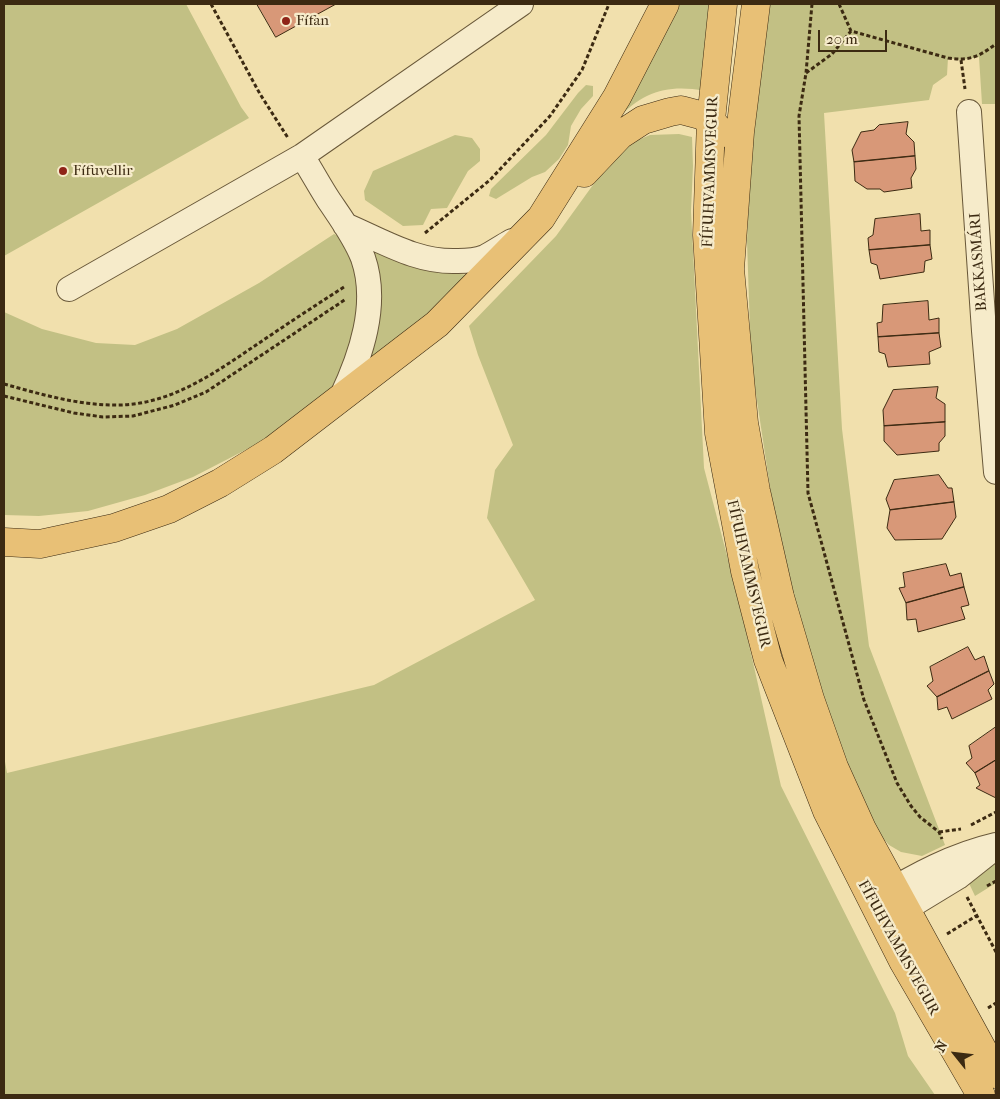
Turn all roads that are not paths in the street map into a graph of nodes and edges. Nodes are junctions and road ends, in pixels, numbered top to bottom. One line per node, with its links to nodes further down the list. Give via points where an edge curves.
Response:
1 (521, 4): 7 (street)
2 (665, 4): 8 (main road, via 617,97)
3 (723, 4): 6 (main road, FÍFUHVAMMSVEGUR)
4 (756, 4): 10 (main road, FÍFUHVAMMSVEGUR, via 740,132)
5 (969, 112): 13 (street, BAKKASMÁRI)
6 (711, 120): 8 (main road, via 681,110 643,120 620,135); 10 (main road, via 720,138 720,230); 16 (main road, FÍFUHVAMMSVEGUR, via 708,235 718,424 745,571 768,660 827,811)
7 (302, 156): 9 (street); 11 (street)
8 (536, 223): 9 (street, via 484,257 446,262 405,252); 12 (main road, via 437,324)
9 (345, 225): 12 (street, via 363,257 368,292 363,340)
10 (730, 269): 16 (main road, FÍFUHVAMMSVEGUR, via 744,424 780,597 810,699 834,767 862,829)
11 (69, 289)
12 (341, 398): 14 (main road, via 273,450 220,483 169,509 114,528 40,544)
13 (996, 472)
14 (4, 542)
15 (996, 846): 16 (street, via 958,877)
16 (888, 905): 17 (main road, FÍFUHVAMMSVEGUR); 18 (main road, FÍFUHVAMMSVEGUR, via 903,961)
17 (996, 1074)
18 (981, 1095)

